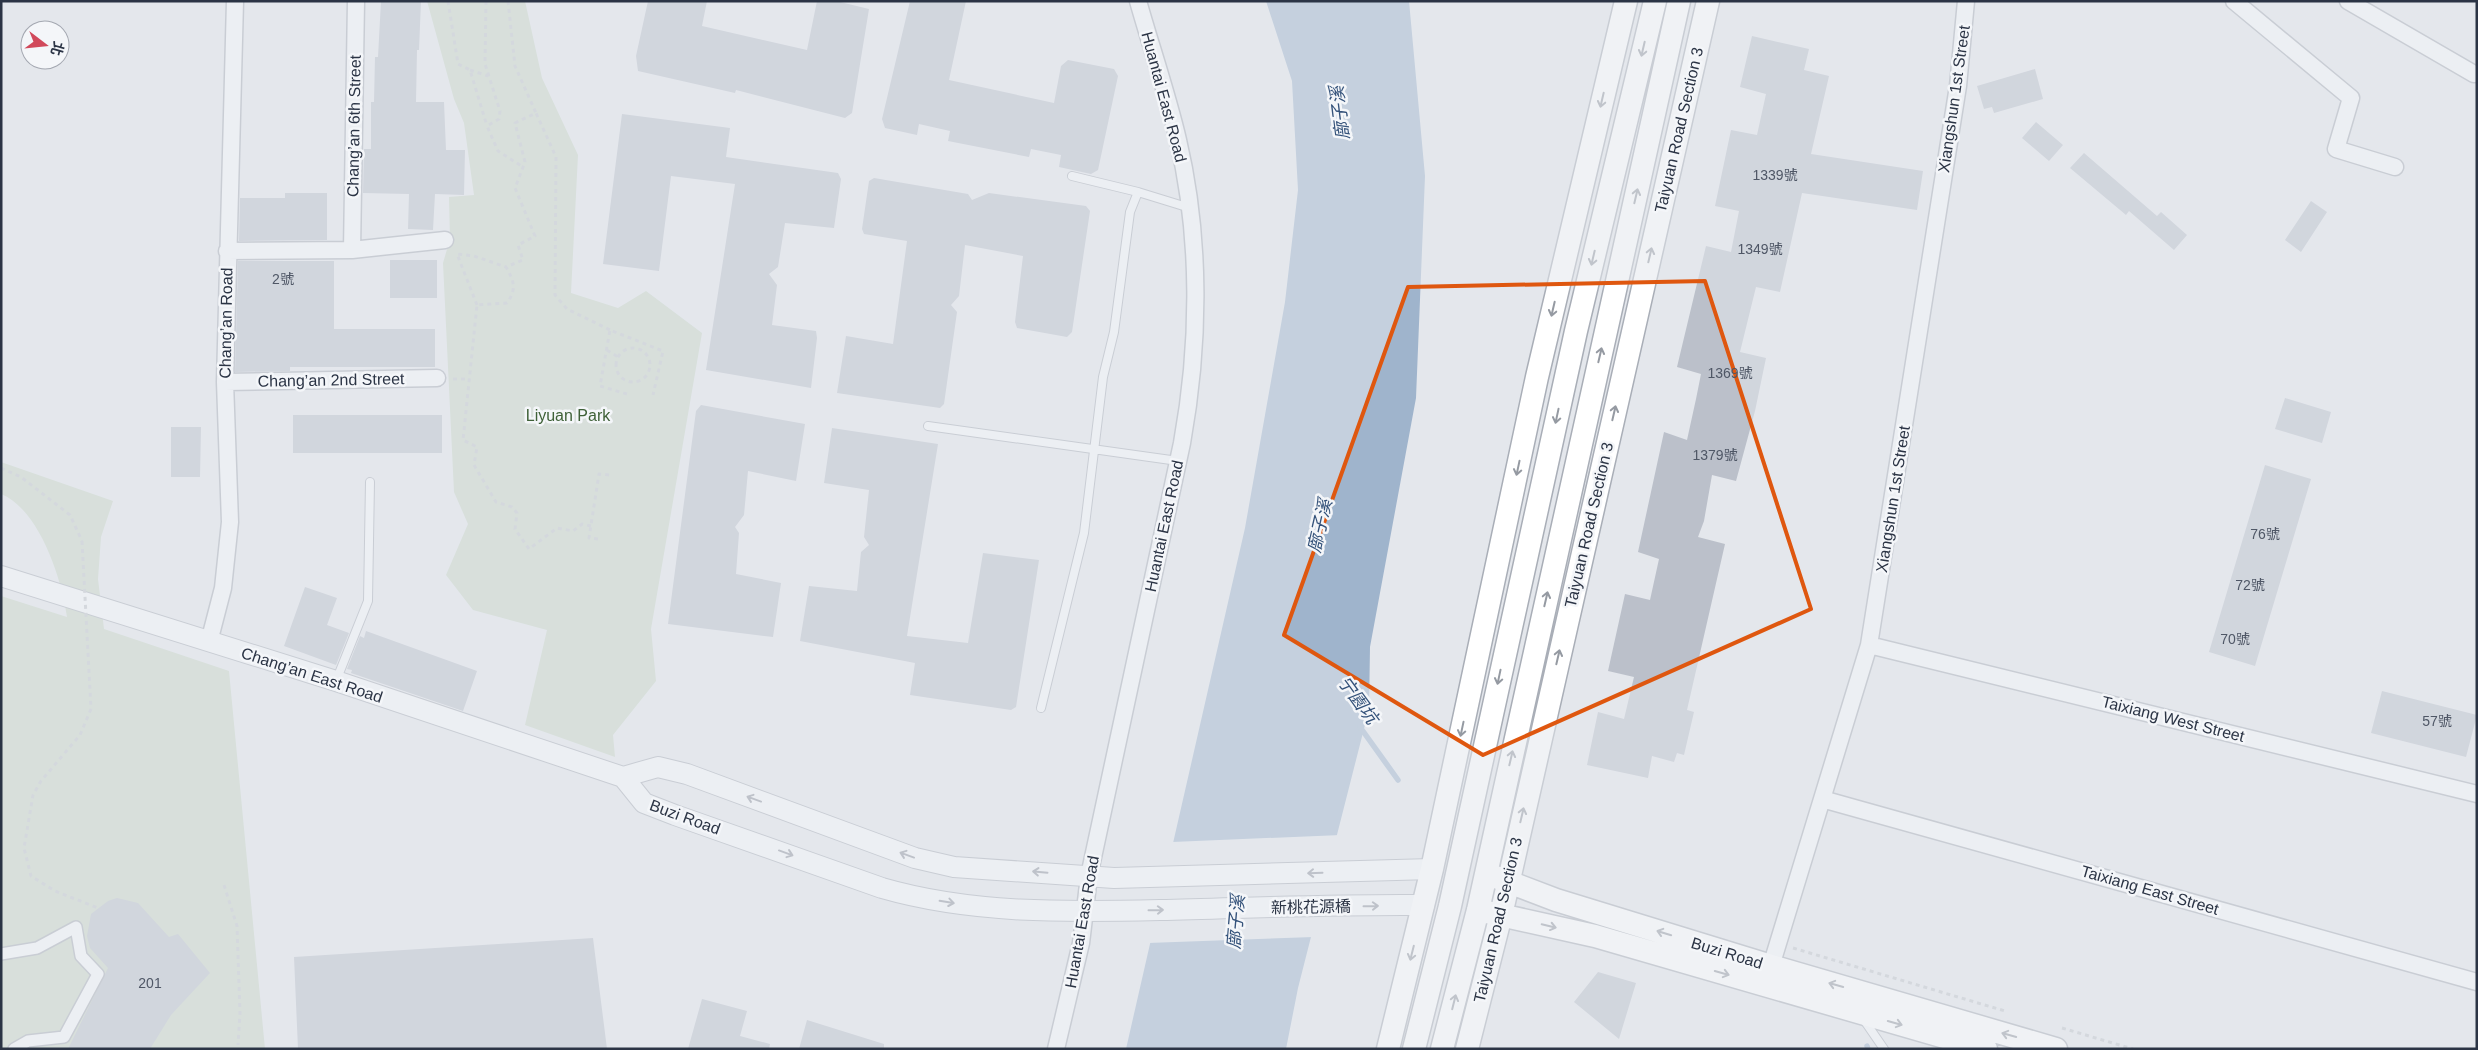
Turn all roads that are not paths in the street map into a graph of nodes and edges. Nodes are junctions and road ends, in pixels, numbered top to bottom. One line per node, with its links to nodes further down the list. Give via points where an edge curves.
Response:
1 (235, 1): 18 (street, Chang’an Road)
2 (356, 1): 17 (street, Chang’an 6th Street)
3 (1138, 1): 15 (street, Huantai East Road, via 1178,140)
4 (1626, 1): 33 (main road, one-way to 33, via 1537,377)
5 (1655, 1): 35 (main road, one-way to 35, via 1576,331)
6 (1679, 1): 36 (main road, Taiyuan Road Section 3, one-way to 6)
7 (1708, 1): 38 (main road, Taiyuan Road Section 3, one-way to 7)
8 (1966, 1): 27 (street, Xiangshun 1st Street, via 1958,86)
9 (2234, 1): 12 (street, via 2351,98 2336,149)
10 (2348, 1): 11 (street)
11 (2474, 74)
12 (2395, 167)
13 (1072, 176): 14 (lane)
14 (1138, 192): 15 (lane); 22 (lane, via 1130,212 1114,332 1103,377)
15 (1190, 208): 23 (street, Huantai East Road, via 1195,276 1192,378)
16 (445, 240): 17 (street)
17 (352, 250): 18 (street)
18 (227, 251): 20 (street, Chang’an Road)
19 (437, 378): 20 (street, Chang’an 2nd Street)
20 (225, 382): 26 (street, Chang’an Road, via 230,522 223,588)
21 (928, 426): 22 (lane)
22 (1096, 449): 23 (lane); 29 (lane, via 1079,558)
23 (1178, 461): 37 (street, Huantai East Road)
24 (370, 482): 28 (lane, via 368,602)
25 (1, 576): 26 (street, Chang’an East Road)
26 (208, 642): 28 (street, Chang’an East Road)
27 (1870, 644): 31 (street, Taixiang West Street); 32 (street, Xiangshun 1st Street)
28 (336, 681): 30 (street, Chang’an East Road)
29 (1041, 708)
30 (623, 777): 37 (street, one-way to 30, via 954,867 915,858 686,774 658,767); 43 (street, Buzi Road, one-way to 43, via 644,803 892,891 991,908)
31 (2477, 794)
32 (1822, 799): 47 (street, Xiangshun 1st Street); 48 (street, Taixiang East Street)
33 (1432, 869): 34 (street, Buzi Road); 35 (main road, Buzi Road); 40 (main road)
34 (1399, 870): 37 (street, 新桃花源橋, one-way to 37)
35 (1456, 871): 36 (main road, Buzi Road); 41 (main road)
36 (1485, 874): 38 (main road, Buzi Road); 42 (main road, Taiyuan Road Section 3)
37 (1089, 876): 43 (street, Huantai East Road)
38 (1508, 880): 45 (main road, Taiyuan Road Section 3); 47 (main road, Buzi Road, one-way to 38)
39 (1395, 905): 40 (street, Buzi Road); 44 (street, 新桃花源橋, one-way to 39)
40 (1424, 905): 41 (main road, Buzi Road); 52 (main road, one-way to 52)
41 (1450, 906): 42 (main road, Buzi Road); 53 (main road)
42 (1478, 910): 45 (main road, Buzi Road); 54 (main road, Taiyuan Road Section 3, one-way to 42)
43 (1086, 911): 44 (street, Buzi Road); 51 (street, Huantai East Road)
44 (1107, 911)
45 (1501, 915): 47 (main road, Buzi Road, one-way to 47); 55 (main road, Taiyuan Road Section 3)
46 (1, 954): 50 (street, via 37,948 76,927 81,956 98,974 64,1037 28,1041)
47 (1768, 976): 49 (main road, Buzi Road)
48 (2477, 982)
49 (1861, 1003): 56 (lane); 57 (main road, Buzi Road, one-way to 57); 58 (main road, Buzi Road, one-way to 49)
50 (14, 1049)
51 (1056, 1049)
52 (1388, 1049)
53 (1414, 1049)
54 (1442, 1049)
55 (1467, 1049)
56 (1884, 1049)
57 (1986, 1049)
58 (2056, 1049)

